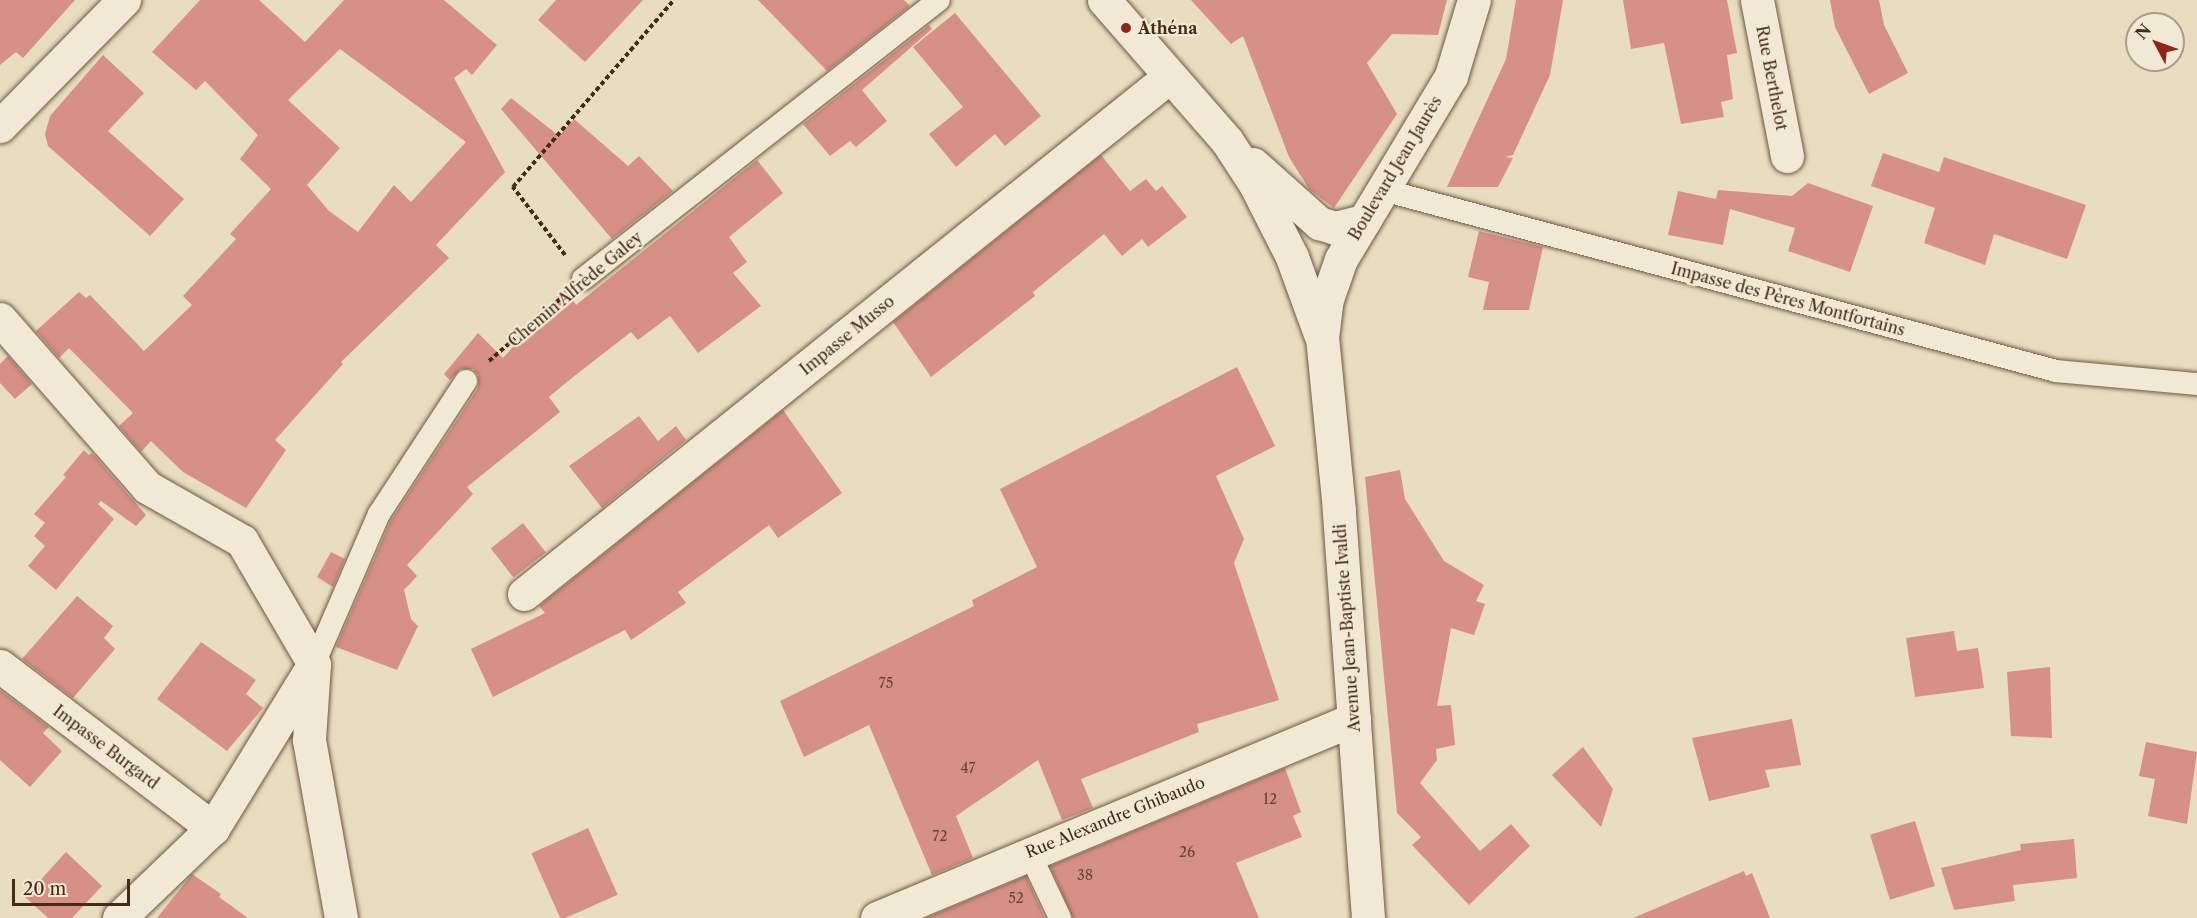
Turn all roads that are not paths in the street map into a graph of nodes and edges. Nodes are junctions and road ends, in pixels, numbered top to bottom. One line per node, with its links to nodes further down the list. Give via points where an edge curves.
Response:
1 (124, 0): 7 (street)
2 (939, 0): 12 (lane, Chemin Alfrède Galey)
3 (1104, 0): 6 (street)
4 (1474, 0): 10 (street, Boulevard Jean Jaurès, via 1451,75)
5 (1757, 0): 9 (street, Rue Berthelot)
6 (1170, 76): 8 (street); 17 (street, Impasse Musso)
7 (0, 126)
8 (1227, 141): 11 (street, via 1319,223 1335,228); 14 (street, via 1278,228)
9 (1787, 156)
10 (1383, 190): 11 (street, Boulevard Jean Jaurès); 16 (lane, Impasse des Pères Montfortains, via 2056,371)
11 (1364, 221): 14 (street, Boulevard Jean Jaurès, via 1327,299)
12 (583, 279)
13 (0, 319): 18 (street, via 147,487 242,541)
14 (1322, 338): 20 (street, Avenue Jean-Baptiste Ivaldi)
15 (466, 381): 18 (lane, via 380,514)
16 (2197, 384)
17 (524, 594)
18 (314, 664): 21 (street); 24 (street, via 309,740)
19 (0, 666): 21 (street, Impasse Burgard)
20 (1354, 719): 22 (street, Rue Alexandre Ghibaudo); 27 (street, Avenue Jean-Baptiste Ivaldi)
21 (213, 828): 23 (street)
22 (1029, 852): 25 (street, Rue Alexandre Ghibaudo); 26 (lane)
23 (119, 918)
24 (341, 918)
25 (877, 918)
26 (1060, 918)
27 (1368, 918)

